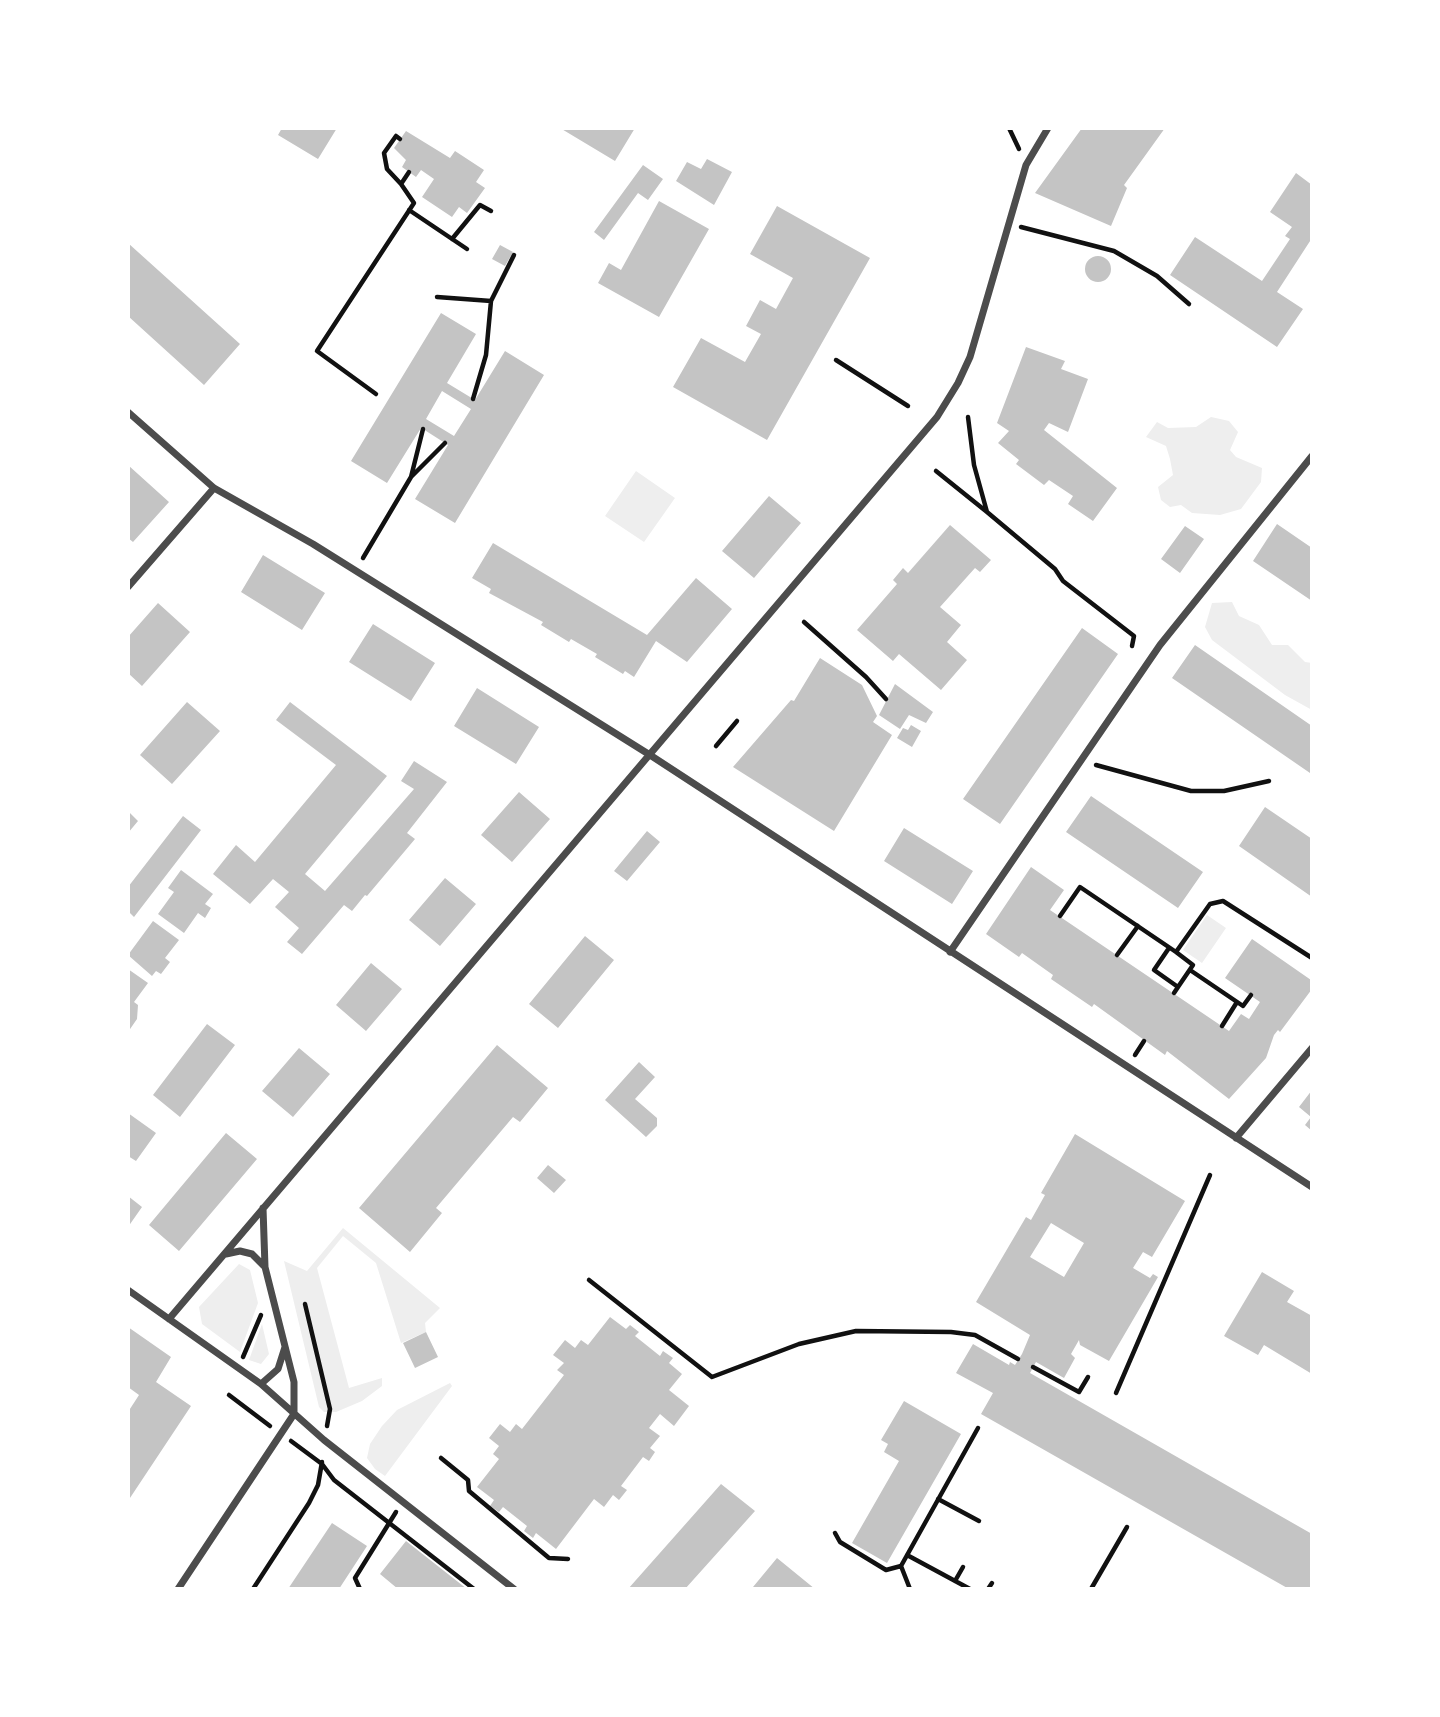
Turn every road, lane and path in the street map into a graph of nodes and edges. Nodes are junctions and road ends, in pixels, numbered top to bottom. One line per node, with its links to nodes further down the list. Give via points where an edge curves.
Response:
1 (1048, 128): 7 (street, via 1026,165)
2 (400, 139): 4 (path, via 396,136 384,153 387,169)
3 (410, 172): 4 (path)
4 (401, 184): 5 (path, via 414,203)
5 (409, 210): 8 (path); 15 (path, via 317,351)
6 (491, 211): 8 (path, via 480,205)
7 (1010, 224): 13 (path, via 1114,251 1157,276); 34 (street, via 970,357 937,417)
8 (452, 239): 9 (path)
9 (467, 249)
10 (514, 255): 12 (path)
11 (437, 297): 12 (path)
12 (491, 302): 16 (path, via 486,355)
13 (1189, 304)
14 (836, 360): 17 (path)
15 (376, 394)
16 (473, 399)
17 (908, 407)
18 (128, 412): 25 (street)
19 (968, 417): 26 (path, via 974,465)
20 (423, 429): 24 (path)
21 (446, 443): 24 (path)
22 (1312, 456): 35 (street, via 1191,603)
23 (936, 471): 26 (path)
24 (411, 477): 27 (path)
25 (214, 488): 27 (street); 28 (street)
26 (987, 512): 30 (path, via 1055,569 1063,581 1134,636)
27 (356, 571): 34 (street)
28 (128, 587)
29 (804, 622): 31 (path)
30 (1132, 646)
31 (886, 699)
32 (737, 722): 33 (path)
33 (716, 746)
34 (650, 755): 40 (street); 54 (street)
35 (1081, 760): 36 (path, via 1191,791 1224,791); 40 (street)
36 (1269, 781)
37 (1060, 916): 38 (path, via 1080,887)
38 (1138, 926): 39 (path); 42 (path)
39 (1169, 948): 41 (path); 45 (path, via 1154,970)
40 (950, 952): 51 (street)
41 (1176, 952): 43 (path, via 1210,904 1223,901); 44 (path, via 1194,965)
42 (1117, 955)
43 (1312, 958)
44 (1190, 970): 45 (path); 48 (path)
45 (1178, 987): 46 (path)
46 (1174, 993)
47 (1251, 995): 48 (path, via 1244,1006)
48 (1237, 1002): 49 (path)
49 (1222, 1026)
50 (1312, 1048): 51 (street)
51 (1237, 1138): 53 (street)
52 (1210, 1175): 68 (path)
53 (1312, 1187)
54 (263, 1208): 55 (street); 56 (street)
55 (225, 1254): 56 (street, via 252,1254); 61 (street)
56 (265, 1267): 62 (street)
57 (589, 1280): 63 (path, via 712,1377 799,1344 856,1331 975,1335)
58 (128, 1290): 61 (street)
59 (305, 1304): 71 (path, via 330,1409)
60 (261, 1314): 64 (path)
61 (169, 1319): 64 (street)
62 (286, 1347): 67 (street, via 278,1369); 69 (street, via 294,1382)
63 (1018, 1359)
64 (239, 1367): 67 (street)
65 (1033, 1367): 66 (path, via 1079,1392)
66 (1088, 1377)
67 (261, 1384): 69 (street)
68 (1116, 1393)
69 (294, 1414): 71 (street); 86 (street)
70 (978, 1428): 74 (path)
71 (324, 1440): 73 (path); 75 (street)
72 (441, 1458): 81 (path, via 468,1479 469,1491 550,1558)
73 (322, 1464): 77 (path, via 334,1480); 87 (path, via 309,1503)
74 (938, 1499): 76 (path); 80 (path)
75 (402, 1502): 77 (path); 90 (street)
76 (979, 1521)
77 (389, 1523): 88 (path, via 355,1578); 89 (path)
78 (1127, 1527): 94 (path)
79 (835, 1533): 82 (path, via 841,1542 886,1570)
80 (907, 1555): 82 (path); 84 (path)
81 (568, 1559)
82 (901, 1566): 91 (path)
83 (963, 1567): 84 (path)
84 (955, 1581): 92 (path)
85 (992, 1583): 93 (path)
86 (178, 1589)
87 (253, 1589)
88 (359, 1589)
89 (474, 1589)
90 (514, 1589)
91 (910, 1589)
92 (970, 1589)
93 (988, 1589)
94 (1091, 1589)

